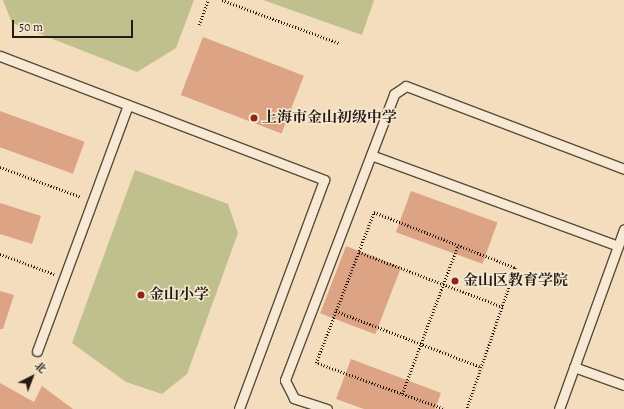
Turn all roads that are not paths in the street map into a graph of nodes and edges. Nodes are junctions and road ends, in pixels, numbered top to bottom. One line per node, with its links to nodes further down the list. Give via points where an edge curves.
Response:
1 (0, 56): 2 (lane)
2 (128, 105): 7 (lane); 10 (lane, via 324,180)
3 (371, 155): 4 (lane, via 394,94 406,86); 6 (lane); 11 (lane, via 286,380 294,398)
4 (624, 169)
5 (624, 229): 6 (lane)
6 (618, 246): 8 (lane)
7 (36, 351)
8 (574, 367): 9 (lane); 12 (lane)
9 (624, 385)
10 (239, 409)
11 (327, 409)
12 (559, 409)

